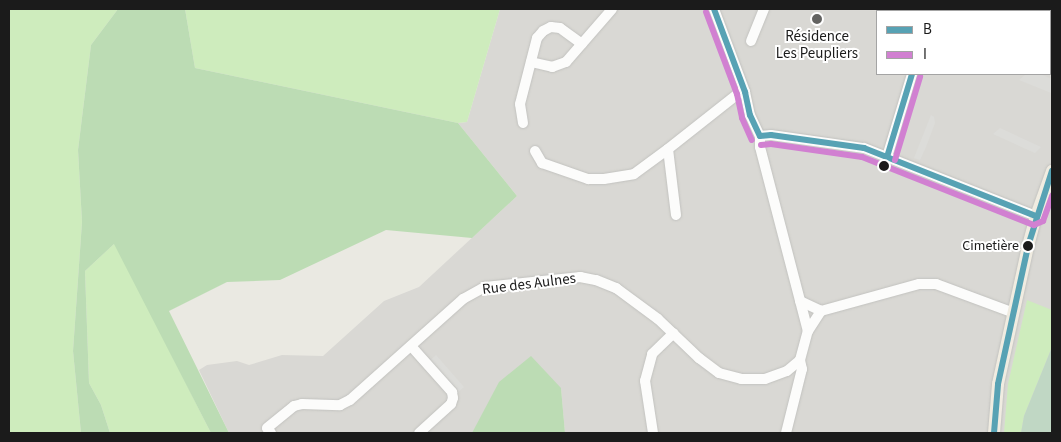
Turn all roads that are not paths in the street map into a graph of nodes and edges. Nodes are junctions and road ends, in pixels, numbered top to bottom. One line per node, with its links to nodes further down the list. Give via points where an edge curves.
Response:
1 (612, 9): 5 (street)
2 (714, 9): 8 (street)
3 (764, 9): 4 (street)
4 (751, 41)
5 (582, 44): 6 (street, via 560,66); 6 (street, via 566,31 551,27 537,38)
6 (531, 62): 9 (street, via 520,104)
7 (912, 75): 13 (street)
8 (745, 92): 10 (street, via 750,115); 11 (street, via 739,93)
9 (523, 123)
10 (760, 136): 13 (street, via 772,134 864,148); 17 (street, via 760,147)
11 (668, 149): 12 (street, via 634,174 604,179 588,179 542,164); 15 (street)
12 (535, 151)
13 (887, 158): 16 (street)
14 (1052, 172): 16 (main road)
15 (676, 215)
16 (1036, 216): 19 (main road)
17 (800, 301): 18 (street); 20 (street)
18 (821, 311): 19 (street, via 919,284 936,284); 20 (street)
19 (1014, 313): 28 (main road, via 998,384)
20 (808, 331): 23 (street)
21 (674, 333): 22 (street, Rue des Aulnes, via 616,288 580,277 485,287 473,292); 23 (street, Rue des Aulnes, via 719,373 740,379 765,379 787,371); 26 (street, via 652,354 645,381)
22 (411, 346): 24 (street, Rue des Aulnes, via 346,403 294,406); 25 (street, via 452,392 453,398 451,404)
23 (800, 360): 27 (street, via 802,369)
24 (269, 430)
25 (419, 433)
26 (653, 433)
27 (786, 433)
28 (994, 433)

